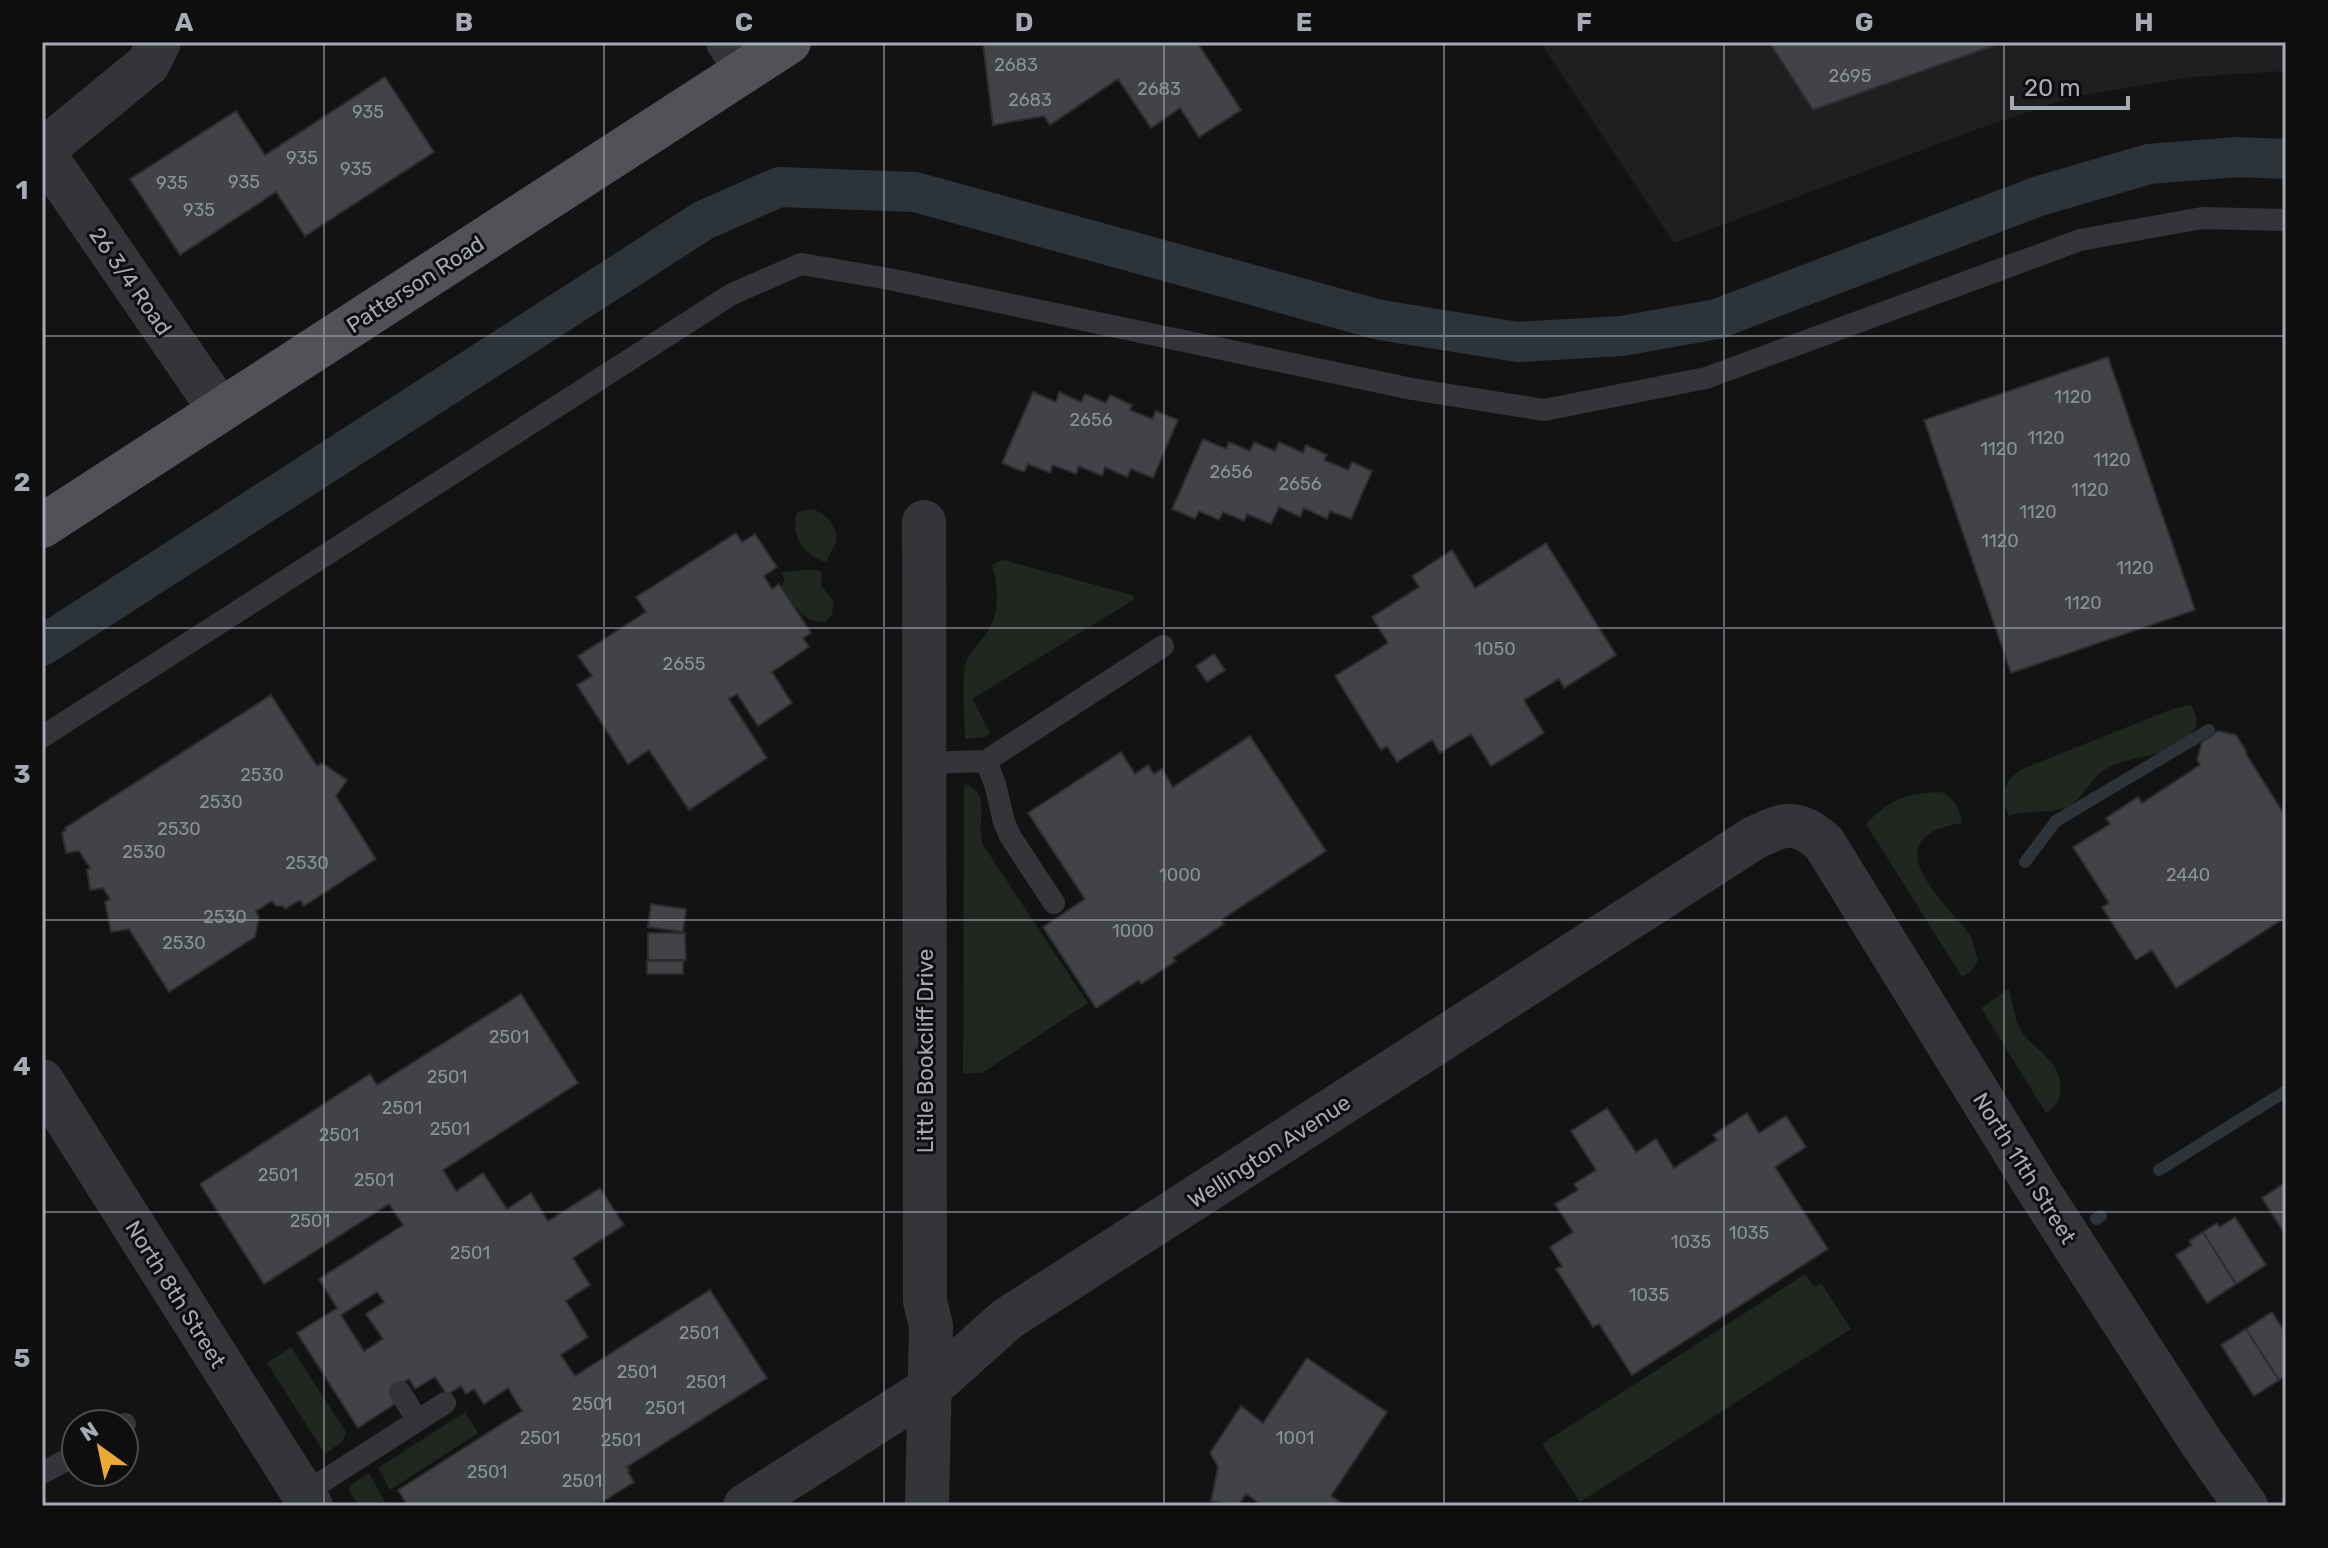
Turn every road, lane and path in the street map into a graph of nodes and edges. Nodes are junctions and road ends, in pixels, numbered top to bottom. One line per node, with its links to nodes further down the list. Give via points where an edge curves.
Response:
1 (159, 42): 4 (street, via 148,64)
2 (789, 42): 3 (main road, Patterson Road)
3 (737, 56): 6 (main road, Patterson Road)
4 (42, 151): 6 (street, 26 3/4 Road)
5 (2286, 220): 10 (lane, via 2202,218 2080,240 1706,378 1544,410 1412,389 801,264 732,294)
6 (220, 410): 8 (main road, Patterson Road)
7 (924, 522): 12 (street, Little Bookcliff Drive)
8 (42, 526)
9 (1163, 646): 11 (lane)
10 (42, 737)
11 (986, 761): 12 (lane); 14 (lane, via 1010,836)
12 (925, 763): 16 (street, Little Bookcliff Drive, via 925,1301 931,1326)
13 (1807, 828): 16 (street, Wellington Avenue, via 1781,825 1754,838 1007,1319); 25 (street, North 11th Street, via 1824,843 2035,1185)
14 (1054, 903)
15 (42, 1081): 22 (street, North 8th Street)
16 (930, 1388): 23 (street, Wellington Avenue); 24 (street, Little Bookcliff Drive)
17 (400, 1392): 19 (lane)
18 (445, 1403): 19 (lane)
19 (417, 1420): 22 (lane)
20 (60, 1463): 21 (lane)
21 (42, 1473)
22 (307, 1500)
23 (745, 1506)
24 (927, 1506)
25 (2246, 1506)

